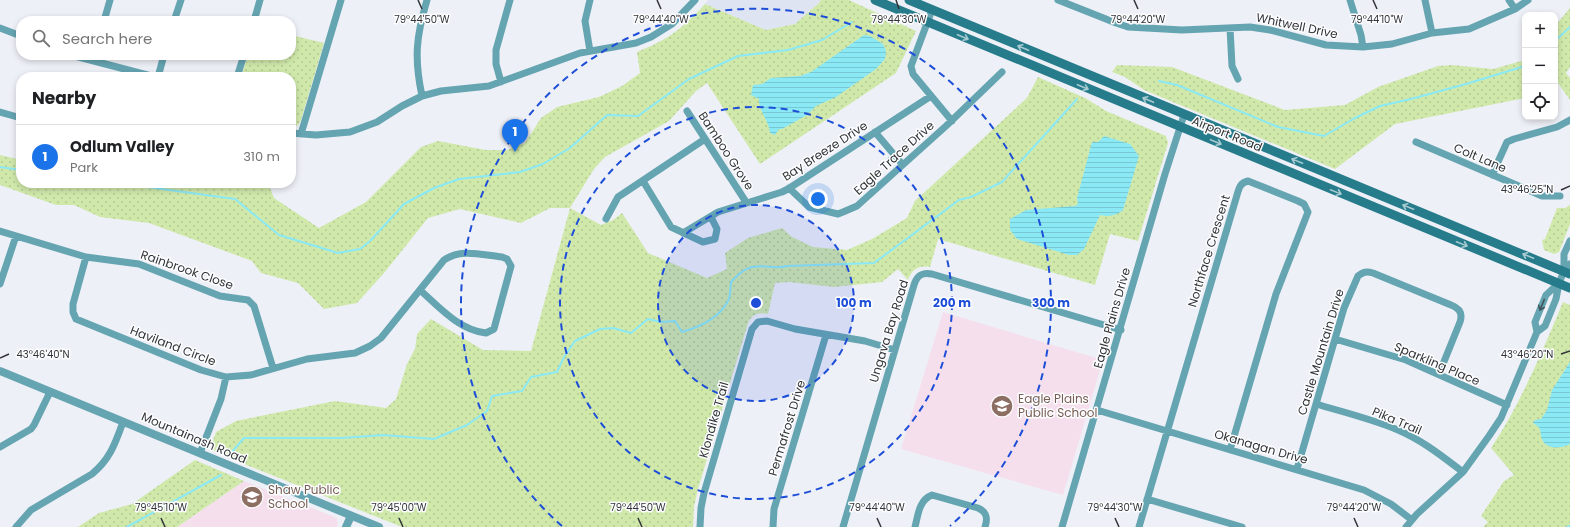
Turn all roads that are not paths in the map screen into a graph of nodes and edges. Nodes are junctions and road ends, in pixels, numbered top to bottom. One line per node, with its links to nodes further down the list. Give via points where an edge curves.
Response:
1 (110, 0): 19 (street)
2 (181, 0): 20 (street)
3 (260, 0): 21 (street)
4 (341, 0): 49 (street)
5 (427, 0): 38 (street, via 418,32 416,55)
6 (510, 0): 37 (street, via 496,50 496,64)
7 (590, 0): 28 (street, via 585,21)
8 (695, 0): 28 (street, via 672,24 651,37 624,46)
9 (875, 0): 22 (main road, Airport Road)
10 (909, 0): 17 (main road, Airport Road)
11 (1058, 0): 16 (street, Whitwell Drive)
12 (1350, 0): 27 (street)
13 (1425, 0): 25 (street)
14 (1509, 0): 18 (street)
15 (1528, 0): 18 (street, Whitwell Drive)
16 (1067, 2): 24 (street, Whitwell Drive, via 1128,27 1182,30)
17 (932, 10): 22 (street); 42 (main road, Airport Road, one-way to 17)
18 (1515, 10): 25 (street, Whitwell Drive, via 1469,29)
19 (105, 16)
20 (176, 16)
21 (255, 16)
22 (927, 22): 39 (street, via 911,66 913,74); 46 (main road, Airport Road, one-way to 46)
23 (0, 28): 26 (street)
24 (1230, 28): 27 (street, Whitwell Drive, via 1259,28 1326,45); 36 (street, via 1232,66)
25 (1432, 33): 27 (street, Whitwell Drive, via 1392,44)
26 (16, 34)
27 (1363, 47)
28 (590, 51): 37 (street)
29 (100, 60): 32 (street)
30 (162, 60): 33 (street)
31 (242, 60): 34 (street)
32 (140, 72)
33 (159, 72)
34 (239, 72)
35 (1002, 72): 45 (street, Eagle Trace Drive)
36 (1238, 79)
37 (501, 82): 38 (street, via 482,88 441,91)
38 (422, 96): 49 (street, via 360,129 332,135)
39 (931, 96): 45 (street); 47 (street, Bay Breeze Drive)
40 (687, 111): 50 (street, Bamboo Grove)
41 (0, 112): 43 (street)
42 (1184, 114): 46 (street, Eagle Plains Drive); 65 (main road, Airport Road, one-way to 42)
43 (16, 117)
44 (1570, 120): 53 (street, via 1557,127 1506,142)
45 (952, 121): 52 (street, Eagle Trace Drive)
46 (1180, 127): 66 (main road, Airport Road, one-way to 66); 70 (street, Eagle Plains Drive)
47 (875, 132): 52 (street); 55 (street, Bay Breeze Drive)
48 (296, 134): 49 (street)
49 (301, 134)
50 (705, 139): 54 (street); 57 (street, Bamboo Grove)
51 (1416, 142): 53 (street, Colt Lane)
52 (902, 164): 55 (street, Eagle Trace Drive, via 860,204 840,213 809,207)
53 (1492, 175): 56 (street, Colt Lane, via 1542,196)
54 (642, 181): 59 (street, via 618,197); 61 (street, via 671,227)
55 (789, 188): 57 (street, Bay Breeze Drive)
56 (1560, 196)
57 (746, 202): 58 (street, Bay Breeze Drive)
58 (711, 217): 61 (street, Bay Breeze Drive); 61 (street, via 717,229 715,239 703,242)
59 (606, 219)
60 (0, 231): 62 (street, Rainbrook Close)
61 (684, 233)
62 (16, 236): 64 (street, Rainbrook Close); 67 (street)
63 (1570, 241): 65 (street, via 1564,254)
64 (86, 257): 75 (street, Rainbrook Close, via 139,264 220,296 248,300 254,306); 78 (street, Haviland Circle, via 73,304 72,312 76,319)
65 (1568, 270): 66 (street)
66 (1559, 283): 68 (main road, Airport Road); 71 (street, via 1556,299 1545,326); 71 (street, one-way to 71, via 1546,295 1535,322)
67 (0, 284)
68 (1570, 288)
69 (420, 290): 69 (street, Haviland Circle, via 460,324 486,333 496,325 511,266 507,259 502,257 466,253 454,255 444,260); 75 (street, Haviland Circle, via 381,338 370,346 348,355 307,359)
70 (1120, 330): 74 (street, Ungava Bay Road, via 926,273 916,278); 82 (street, Eagle Plains Drive)
71 (1538, 332): 81 (street)
72 (826, 335): 74 (street); 96 (street, Klondike Trail, via 767,321 758,322 752,329 704,493); 97 (street, Permafrost Drive, via 774,509)
73 (1336, 339): 77 (street, Sparkling Place, via 1406,360); 77 (street, Castle Mountain Drive, via 1344,308 1358,276 1366,272 1373,273 1459,310 1461,319); 80 (street, Castle Mountain Drive)
74 (895, 350): 98 (street, Ungava Bay Road)
75 (273, 368): 78 (street, Haviland Circle, via 251,375)
76 (0, 371): 79 (street, Mountainash Road)
77 (1439, 374): 81 (street, Sparkling Place)
78 (226, 378): 87 (street)
79 (50, 392): 83 (street, Mountainash Road); 85 (street, via 31,429)
80 (1316, 404): 88 (street, Castle Mountain Drive); 89 (street, Pika Trail, via 1398,430 1425,445)
81 (1507, 405): 89 (street, via 1501,418)
82 (1097, 410): 84 (street, Okanagan Drive); 101 (street, Eagle Plains Drive)
83 (123, 422): 87 (street, Mountainash Road); 93 (street, via 112,451 100,467 31,510)
84 (1167, 431): 86 (street, Okanagan Drive); 86 (street, Northface Crescent, via 1237,195 1243,182 1248,181 1304,204 1308,212 1276,294); 90 (street)
85 (0, 448)
86 (1230, 450): 88 (street, Okanagan Drive)
87 (200, 453): 91 (street, Mountainash Road)
88 (1297, 469): 92 (street, Okanagan Drive, via 1373,494)
89 (1463, 472): 92 (street)
90 (1147, 499): 102 (street); 103 (street)
91 (351, 516): 94 (street); 95 (street, Mountainash Road)
92 (1412, 520): 104 (street)
93 (16, 527)
94 (346, 527)
95 (379, 527)
96 (700, 527)
97 (773, 527)
98 (843, 527)
99 (915, 527): 100 (street, via 923,501 932,495 984,511 987,519)
100 (985, 527)
101 (1062, 527)
102 (1139, 527)
103 (1242, 527)
104 (1406, 527)

